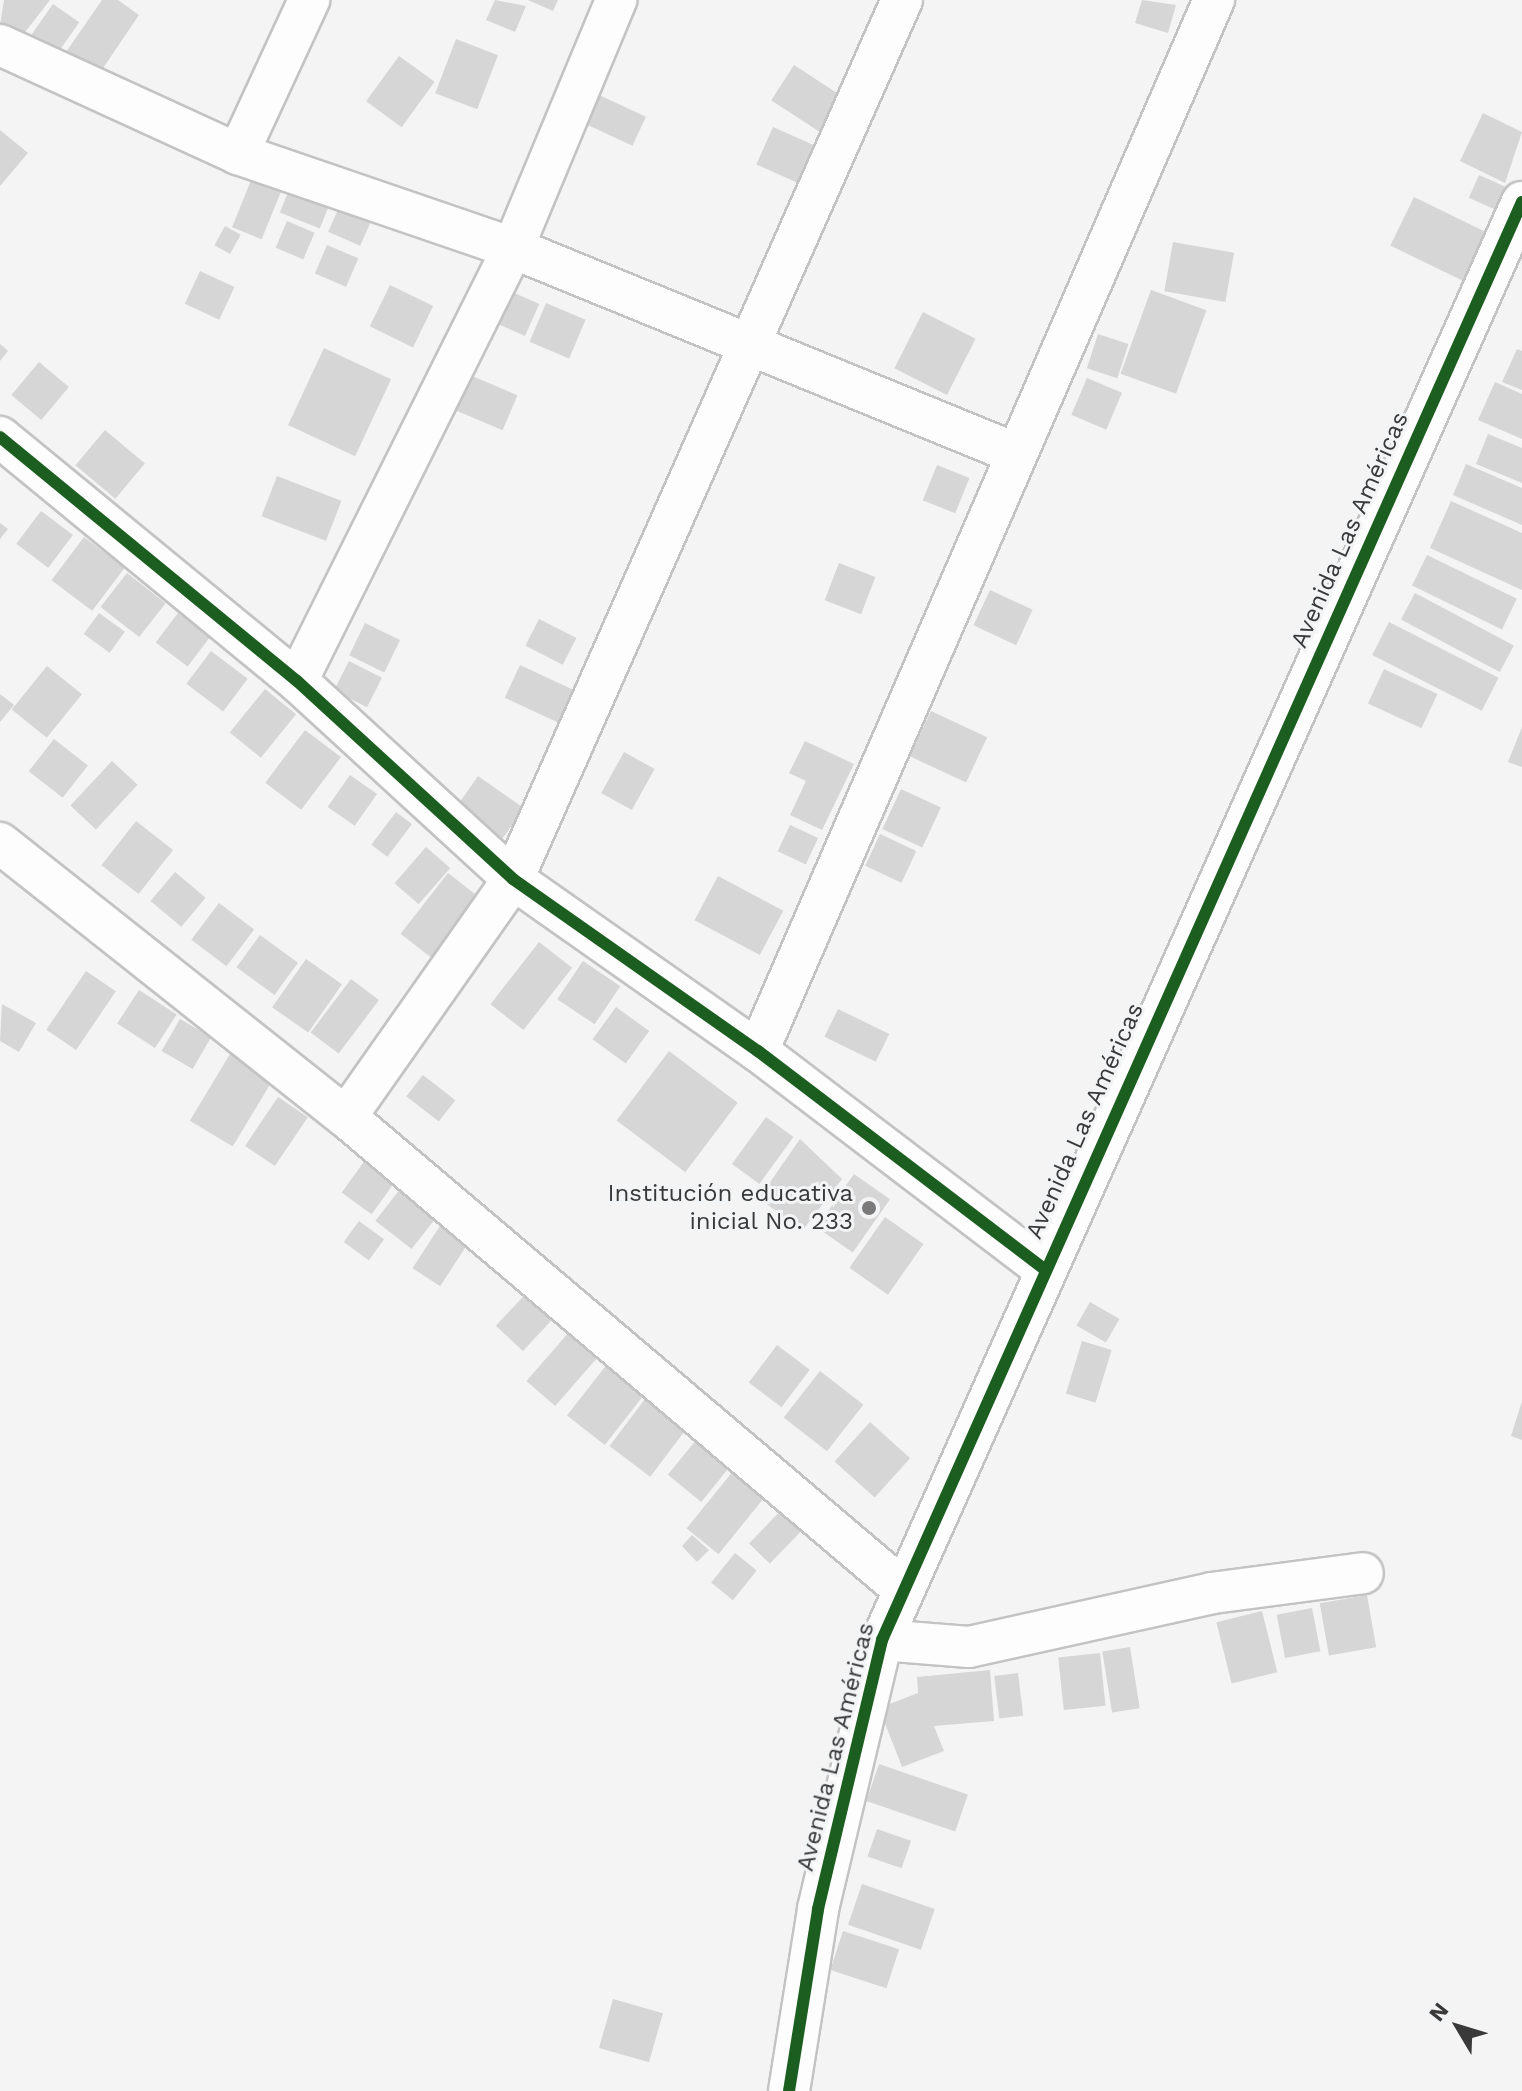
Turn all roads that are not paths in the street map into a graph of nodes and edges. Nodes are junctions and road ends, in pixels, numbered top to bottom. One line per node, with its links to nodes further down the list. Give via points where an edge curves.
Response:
1 (309, 0): 6 (street)
2 (616, 0): 8 (street)
3 (902, 0): 10 (street)
4 (1214, 0): 12 (street)
5 (0, 45): 6 (street)
6 (238, 154): 8 (street)
7 (1522, 202): 9 (street, Avenida Las Américas)
8 (513, 248): 10 (street); 13 (street)
9 (1512, 251): 18 (street, Avenida Las Américas)
10 (749, 344): 12 (street); 15 (street)
11 (0, 437): 13 (street)
12 (1017, 454): 16 (street)
13 (297, 681): 15 (street)
14 (0, 843): 17 (street)
15 (513, 879): 16 (street); 17 (street)
16 (758, 1051): 18 (street)
17 (346, 1117): 20 (street)
18 (1043, 1268): 20 (street, Avenida Las Américas)
19 (1363, 1573): 21 (street, via 1212,1593 969,1647)
20 (903, 1589): 21 (street, Avenida Las Américas)
21 (882, 1640): 22 (street, Avenida Las Américas, via 818,1909)
22 (789, 2091)

